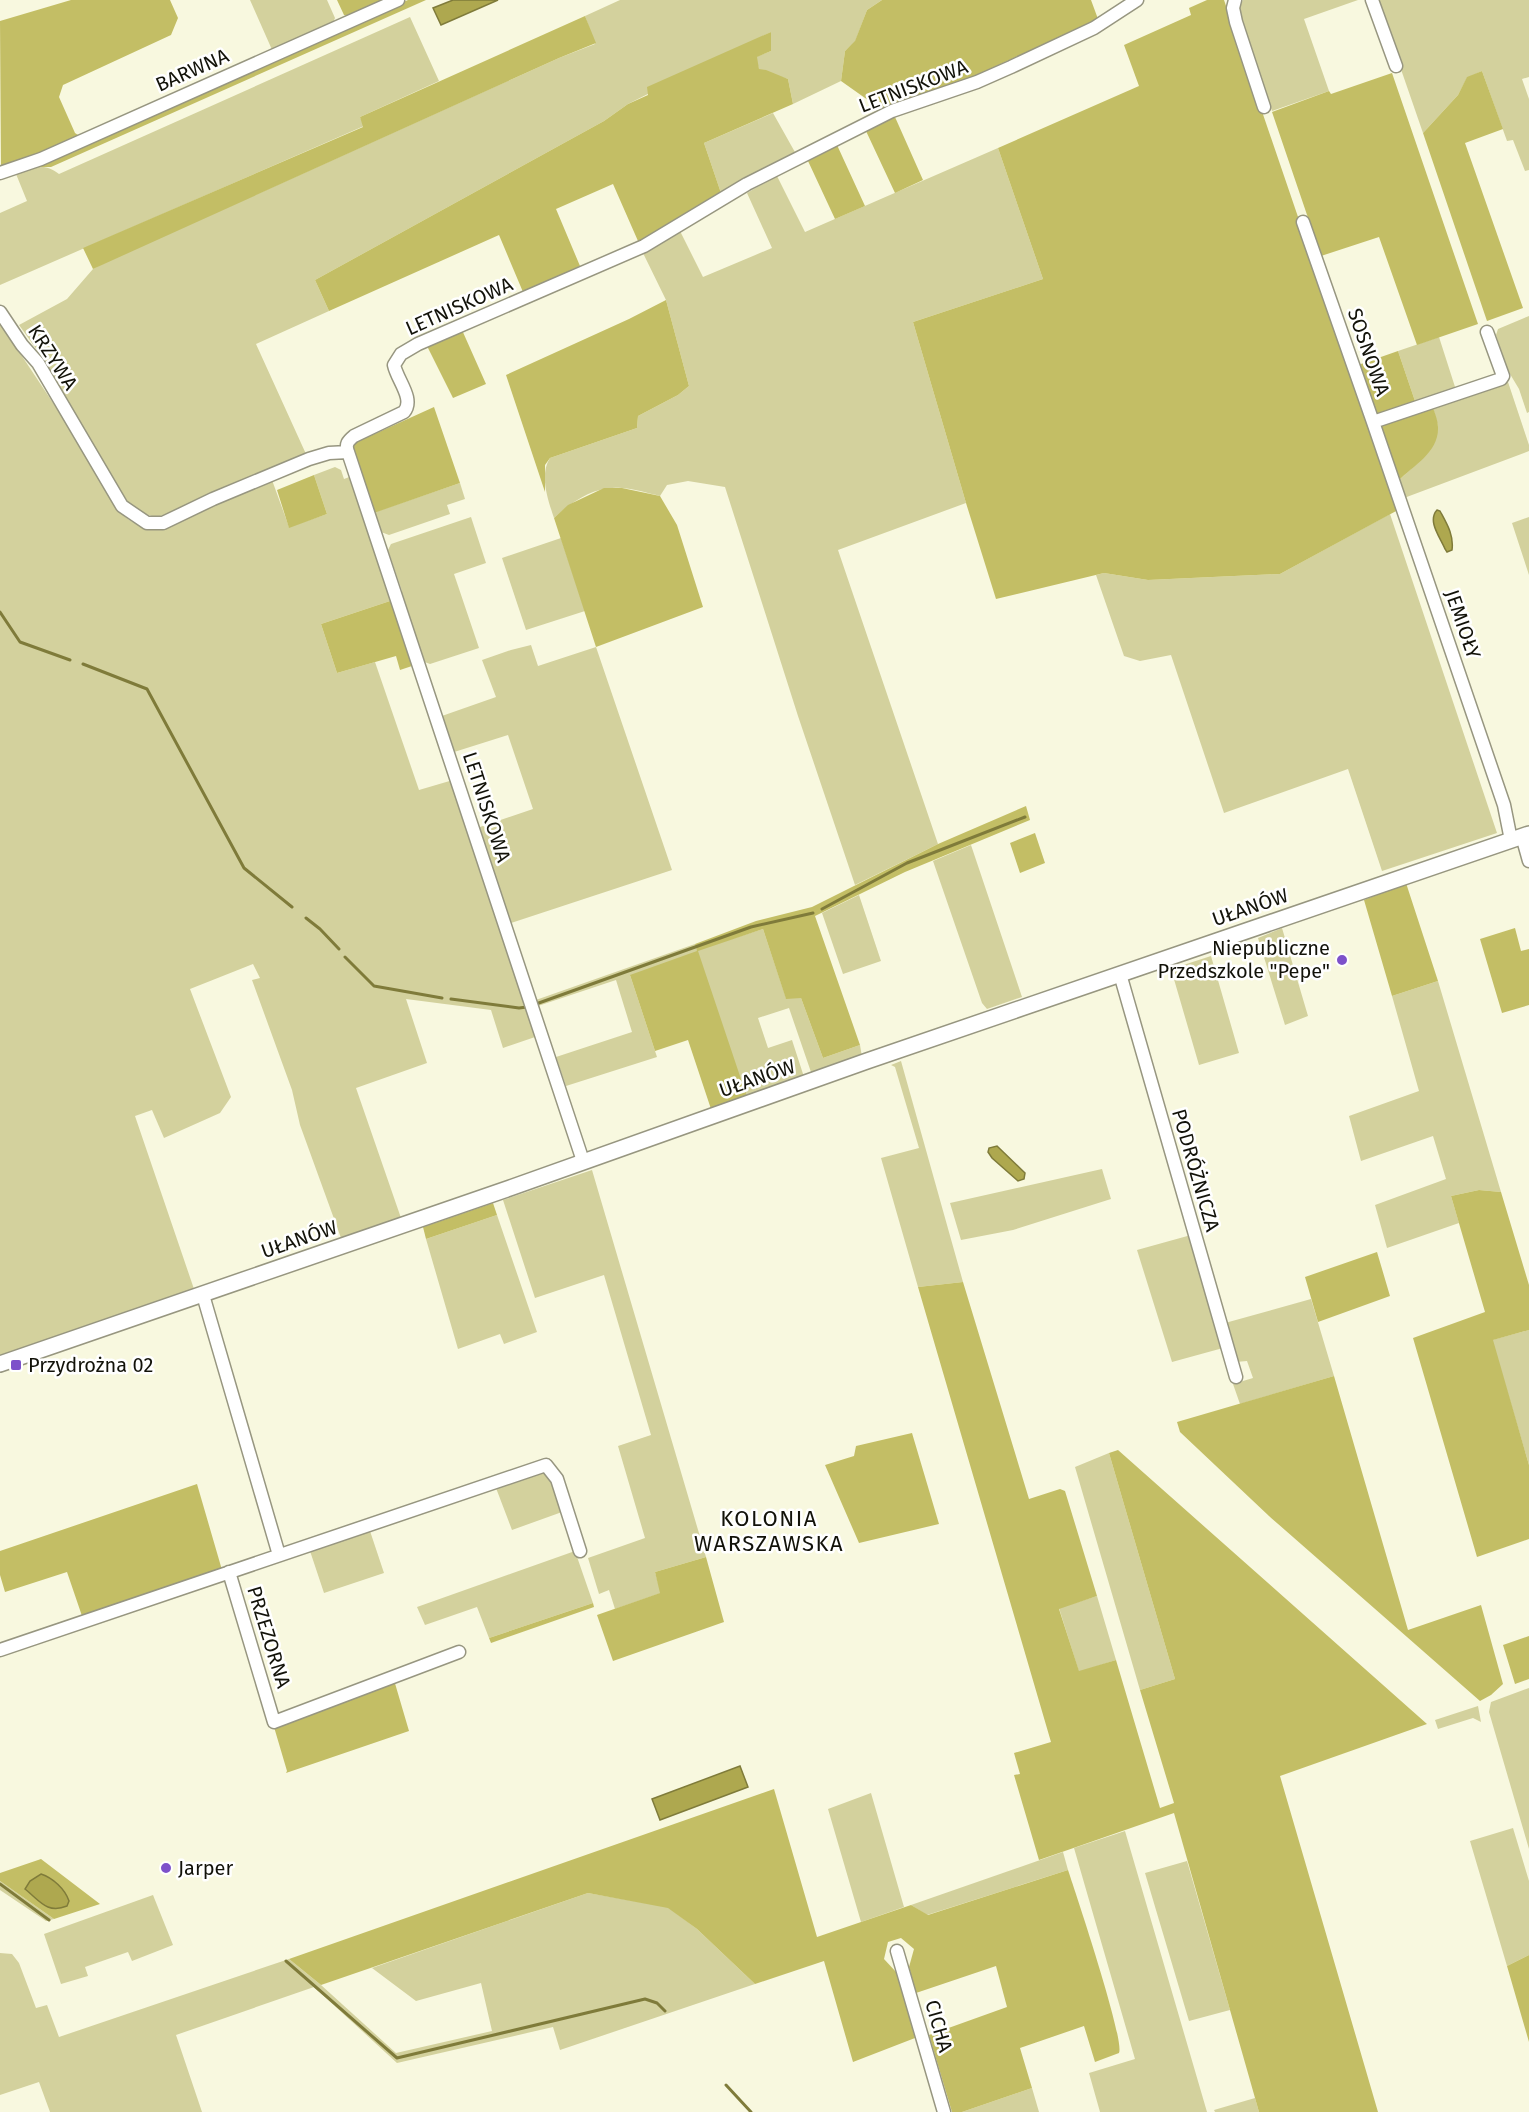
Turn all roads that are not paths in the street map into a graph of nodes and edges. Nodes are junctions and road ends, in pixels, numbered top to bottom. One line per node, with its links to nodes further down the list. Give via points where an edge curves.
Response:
1 (398, 0): 7 (street, BARWNA, via 41,159)
2 (1137, 0): 12 (street, LETNISKOWA, via 1094,28 977,82 882,117 747,184 644,246 418,344 401,354 394,365 409,407 354,436 347,442)
3 (1235, 0): 6 (street, via 1236,22)
4 (1372, 0): 5 (street)
5 (1396, 66)
6 (1264, 107)
7 (0, 173)
8 (1303, 222): 11 (street, SOSNOWA)
9 (0, 312): 12 (street, KRZYWA, via 38,363 122,506 147,523 163,523 309,459)
10 (1487, 332): 11 (street, SOSNOWA, via 1501,379)
11 (1373, 422): 13 (street, JEMIOŁY, via 1504,805)
12 (348, 452): 16 (street, LETNISKOWA)
13 (1521, 837): 14 (street, JEMIOŁY); 15 (street, UŁANÓW)
14 (1529, 861)
15 (1120, 974): 16 (street, UŁANÓW); 19 (street, PODRÓŻNICZA)
16 (583, 1161): 17 (street, UŁANÓW)
17 (202, 1295): 18 (street, UŁANÓW); 21 (street)
18 (0, 1364)
19 (1236, 1377)
20 (580, 1551): 21 (street, via 557,1479 546,1465)
21 (279, 1555): 22 (street)
22 (229, 1572): 23 (street, PRZEZORNA); 24 (street, PRZEZORNA, via 274,1722)
23 (0, 1650)
24 (459, 1652)
25 (897, 1951): 26 (street, CICHA)
26 (944, 2112)

